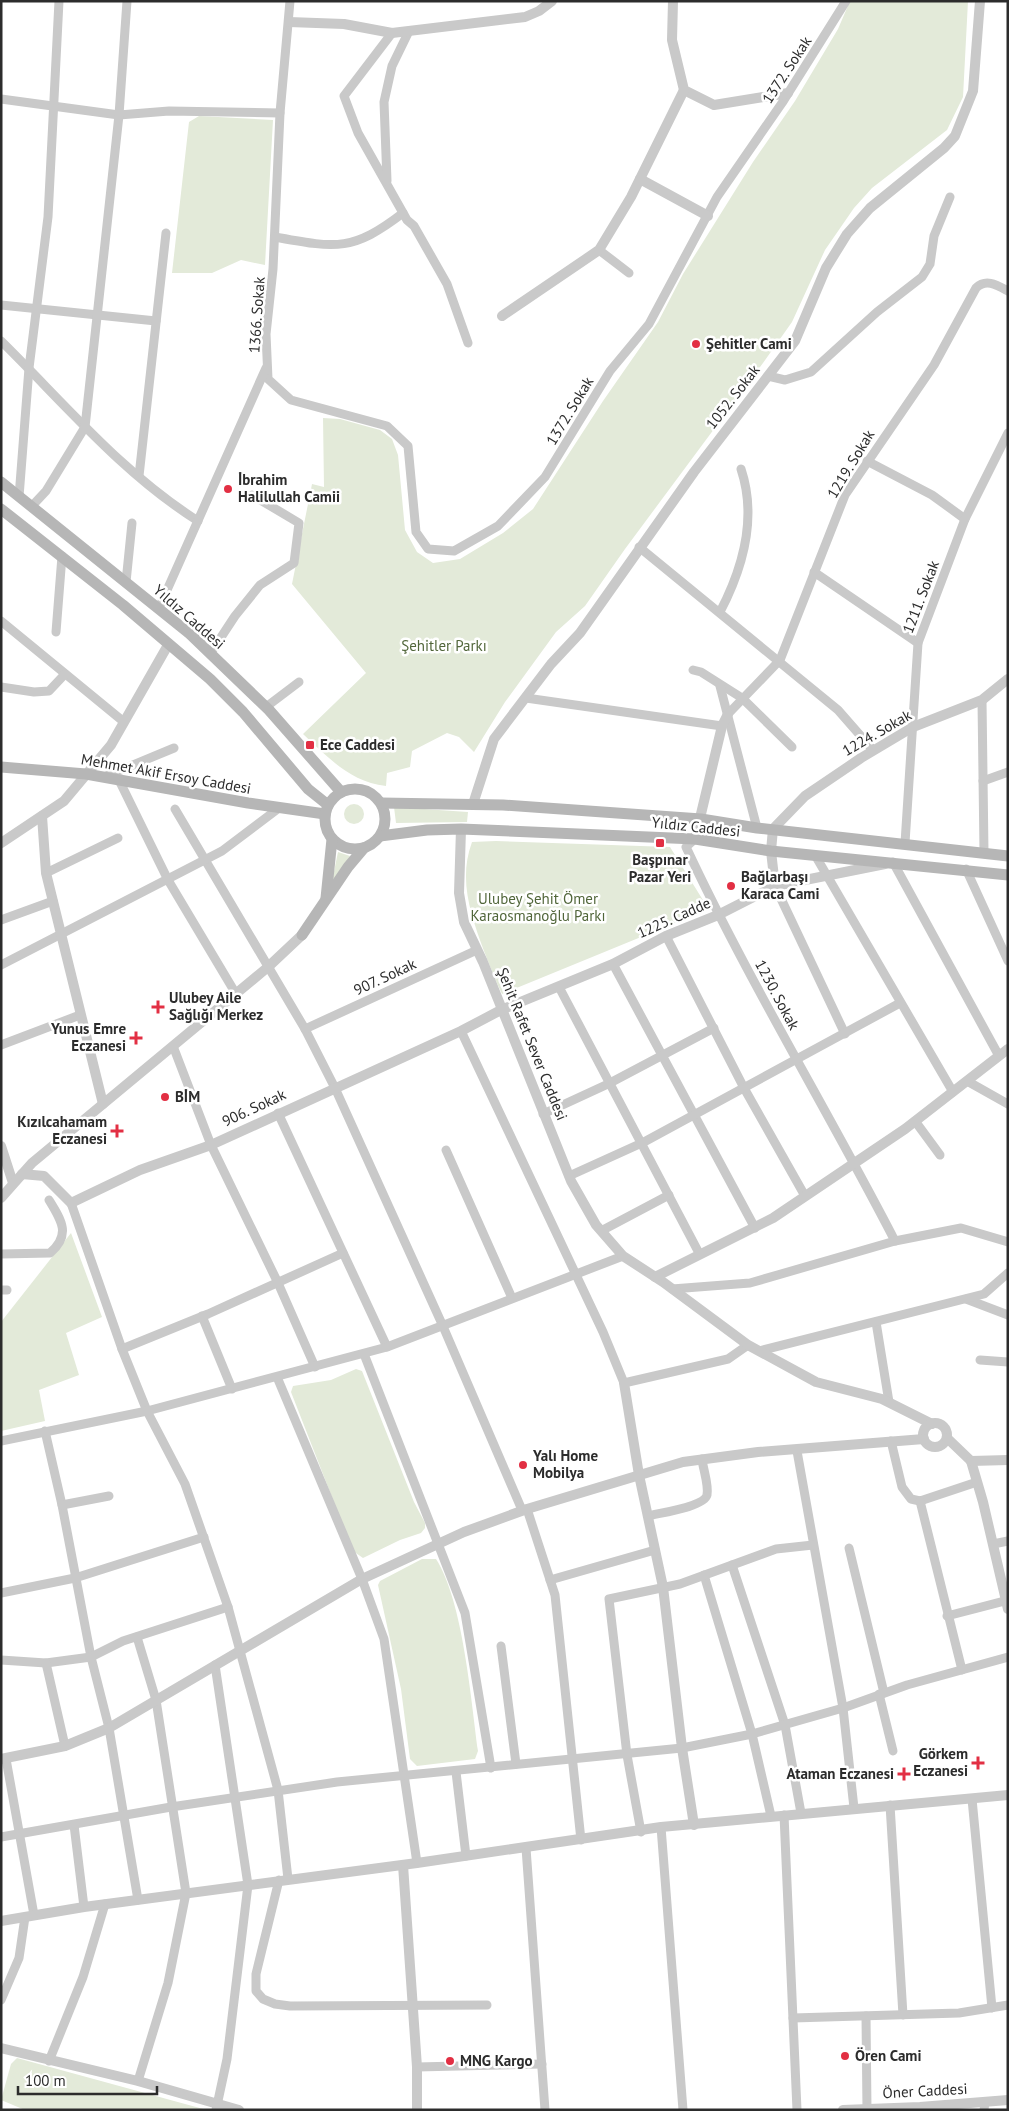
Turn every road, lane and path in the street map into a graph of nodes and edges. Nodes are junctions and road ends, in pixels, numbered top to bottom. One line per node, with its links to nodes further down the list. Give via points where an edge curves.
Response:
1 (59, 1): 14 (street)
2 (127, 1): 16 (street)
3 (290, 1): 8 (street, 1366. Sokak)
4 (552, 1): 9 (street, via 525,17)
5 (673, 1): 11 (street, via 672,40)
6 (846, 1): 12 (street, 1372. Sokak)
7 (980, 1): 36 (street, 1052. Sokak, via 972,91 955,136 870,208 847,234 826,268 795,341)
8 (289, 22): 10 (street, via 344,24); 15 (street, 1366. Sokak)
9 (409, 30): 10 (street); 18 (street, via 392,66 384,102)
10 (392, 32): 18 (street, via 344,96 358,133)
11 (684, 90): 12 (street, via 714,105); 17 (street)
12 (788, 93): 21 (street, 1372. Sokak, via 717,197)
13 (1, 99): 14 (street)
14 (55, 107): 16 (street); 28 (street, via 48,217)
15 (280, 113): 16 (street, via 169,111); 23 (street, 1366. Sokak)
16 (119, 115): 29 (street)
17 (640, 179): 21 (street); 24 (street)
18 (387, 184): 20 (street)
19 (950, 196): 36 (street, via 934,236 930,264 922,277 810,372 785,380)
20 (404, 214): 23 (street, via 379,232 353,243 322,245); 33 (street, via 447,284)
21 (708, 216): 34 (street, 1372. Sokak, via 649,324 610,372 545,477 498,526 454,551 428,549 416,532 408,446 388,426 291,400 268,380)
22 (166, 233): 31 (street)
23 (275, 237): 34 (street, 1366. Sokak, via 266,334)
24 (598, 250): 25 (street); 30 (street)
25 (629, 273)
26 (1008, 291): 39 (street, 1219. Sokak, via 985,283 976,288 934,365)
27 (1, 305): 28 (street)
28 (36, 309): 29 (street); 35 (street)
29 (96, 315): 31 (street); 37 (street)
30 (502, 316)
31 (156, 321): 41 (street)
32 (1, 341): 35 (street)
33 (468, 343)
34 (267, 365): 48 (street, 1366. Sokak)
35 (29, 368): 37 (street); 44 (street)
36 (768, 376): 50 (street, 1052. Sokak)
37 (85, 427): 41 (street); 45 (street, via 46,491)
38 (1006, 440): 47 (street, 1211. Sokak)
39 (867, 461): 47 (street, via 932,495); 52 (street, 1219. Sokak, via 845,495)
40 (741, 469): 55 (street, via 748,492 748,522 736,574)
41 (138, 476): 48 (street)
42 (1, 482): 44 (main road, Yıldız Caddesi)
43 (252, 495): 60 (street, via 299,523 294,563 260,585)
44 (19, 497): 45 (main road, Yıldız Caddesi)
45 (32, 506): 53 (main road, Yıldız Caddesi)
46 (1, 509): 51 (main road)
47 (965, 519): 58 (street, 1211. Sokak)
48 (198, 521): 54 (street, 1366. Sokak)
49 (132, 523): 53 (street)
50 (639, 547): 55 (street); 68 (street, 1052. Sokak, via 580,633)
51 (62, 556): 57 (street); 59 (main road)
52 (814, 572): 58 (street); 61 (street, 1219. Sokak)
53 (126, 582): 54 (main road, Yıldız Caddesi)
54 (159, 608): 60 (main road, Yıldız Caddesi)
55 (720, 612): 61 (street)
56 (1, 621): 63 (street)
57 (56, 632)
58 (918, 644): 75 (street, 1211. Sokak)
59 (168, 645): 73 (street); 90 (main road, via 210,679 236,706)
60 (210, 654): 71 (main road, Yıldız Caddesi)
61 (780, 660): 69 (street, 1219. Sokak); 78 (street, via 838,710)
62 (693, 670): 66 (street)
63 (65, 674): 67 (street, via 50,691); 73 (street)
64 (1008, 679): 70 (street, 1224. Sokak)
65 (299, 682): 71 (street)
66 (720, 686): 69 (street); 72 (street)
67 (1, 687)
68 (526, 698): 74 (street); 87 (street, 1052. Sokak, via 494,739)
69 (742, 698): 72 (street, 1219. Sokak); 76 (street)
70 (982, 700): 75 (street, 1224. Sokak); 84 (street)
71 (266, 707): 85 (main road, Yıldız Caddesi)
72 (728, 714): 74 (street); 93 (street)
73 (124, 722): 81 (street, via 111,745)
74 (722, 726): 92 (street)
75 (913, 727): 78 (street, 1224. Sokak); 101 (street, 1211. Sokak)
76 (792, 747)
77 (174, 748): 82 (street)
78 (873, 750): 95 (street, 1224. Sokak, via 805,796)
79 (1, 767): 81 (main road, Mehmet Akif Ersoy Caddesi)
80 (1008, 772): 84 (street)
81 (86, 774): 82 (main road, Mehmet Akif Ersoy Caddesi); 91 (street, via 64,801)
82 (104, 778): 83 (main road, Mehmet Akif Ersoy Caddesi)
83 (119, 780): 88 (main road, Mehmet Akif Ersoy Caddesi); 113 (street)
84 (983, 781): 104 (street)
85 (341, 792): 86 (main road, via 349,789 367,791); 90 (main road)
86 (381, 803): 87 (main road, Yıldız Caddesi); 96 (main road, via 385,820)
87 (473, 804): 92 (main road, Yıldız Caddesi)
88 (279, 808): 90 (main road, Mehmet Akif Ersoy Caddesi); 107 (street)
89 (175, 809): 107 (street)
90 (326, 810): 98 (main road, via 325,823)
91 (42, 816): 100 (street); 110 (street)
92 (700, 819): 93 (main road, Yıldız Caddesi); 99 (street)
93 (757, 828): 95 (main road, Yıldız Caddesi)
94 (462, 829): 96 (main road, Yıldız Caddesi); 99 (main road, Yıldız Caddesi); 122 (street, Şehit Rafet Sever Caddesi, via 459,893 464,922)
95 (773, 830): 101 (main road, Yıldız Caddesi); 103 (street)
96 (380, 836): 102 (main road, Yıldız Caddesi)
97 (118, 838): 110 (street)
98 (332, 838): 102 (main road, via 346,848); 115 (main road)
99 (695, 840): 103 (main road, Yıldız Caddesi); 117 (street, 1230. Sokak, via 686,847)
100 (1, 843)
101 (905, 843): 104 (main road, Yıldız Caddesi)
102 (364, 848): 115 (main road, Yıldız Caddesi)
103 (771, 851): 105 (main road, Yıldız Caddesi); 114 (street)
104 (984, 852): 106 (main road, Yıldız Caddesi)
105 (815, 855): 108 (main road, Yıldız Caddesi); 112 (street)
106 (1008, 856)
107 (204, 861): 113 (street); 126 (street)
108 (893, 862): 109 (main road, Yıldız Caddesi); 112 (street, 1225. Cadde); 140 (street)
109 (966, 869): 111 (main road, Yıldız Caddesi); 123 (street)
110 (46, 873): 116 (street)
111 (1008, 875)
112 (827, 877): 114 (street, 1225. Cadde); 129 (street)
113 (168, 880): 119 (street); 128 (street)
114 (776, 886): 117 (street, 1225. Cadde); 135 (street)
115 (326, 899): 120 (main road, Yıldız Caddesi)
116 (53, 900): 118 (street); 119 (street)
117 (718, 915): 121 (street, 1225. Cadde); 141 (street, 1230. Sokak)
118 (1, 920)
119 (61, 934): 125 (street); 131 (street)
120 (302, 935): 126 (street)
121 (666, 936): 124 (street, 1225. Cadde); 132 (street)
122 (477, 950): 130 (street, Şehit Rafet Sever Caddesi); 133 (street, 907. Sokak)
123 (1008, 962)
124 (613, 964): 127 (street, 1225. Cadde); 139 (street)
125 (1, 965)
126 (268, 967): 128 (street); 133 (street)
127 (559, 987): 130 (street, 1225. Cadde); 143 (street)
128 (236, 994): 137 (street)
129 (900, 1003): 135 (street); 146 (street)
130 (501, 1010): 134 (street, 906. Sokak); 150 (street, Şehit Rafet Sever Caddesi)
131 (80, 1015): 136 (street); 147 (street)
132 (714, 1028): 139 (street); 145 (street)
133 (305, 1029): 144 (street)
134 (461, 1031): 144 (street, 906. Sokak); 176 (street)
135 (845, 1034): 141 (street)
136 (1, 1045)
137 (173, 1046): 147 (street); 154 (street)
138 (1008, 1049): 140 (street)
139 (662, 1056): 143 (street); 151 (street)
140 (999, 1056): 142 (street)
141 (796, 1060): 145 (street); 158 (street, 1230. Sokak)
142 (967, 1081): 146 (street); 148 (street)
143 (608, 1084): 150 (street); 153 (street)
144 (335, 1088): 149 (street, 906. Sokak); 185 (street)
145 (744, 1088): 151 (street); 163 (street)
146 (953, 1092): 152 (street)
147 (104, 1104): 159 (street)
148 (1008, 1104)
149 (278, 1113): 154 (street, 906. Sokak); 171 (street)
150 (543, 1114): 160 (street, Şehit Rafet Sever Caddesi)
151 (693, 1116): 153 (street); 167 (street)
152 (915, 1121): 157 (street); 158 (street)
153 (641, 1143): 160 (street); 162 (street)
154 (211, 1145): 166 (street, 906. Sokak, via 140,1170); 178 (street)
155 (1, 1146): 161 (street)
156 (446, 1150): 180 (street)
157 (940, 1155)
158 (855, 1162): 163 (street); 169 (street, 1230. Sokak)
159 (22, 1174): 161 (street); 166 (street, via 44,1176)
160 (568, 1176): 168 (street, Şehit Rafet Sever Caddesi)
161 (13, 1183): 164 (street)
162 (669, 1195): 168 (street); 172 (street)
163 (805, 1196): 167 (street)
164 (1, 1198)
165 (49, 1200): 173 (street, via 62,1223 62,1238 58,1246 50,1253)
166 (71, 1203): 188 (street)
167 (755, 1228): 172 (street)
168 (601, 1231): 174 (street, Şehit Rafet Sever Caddesi)
169 (896, 1241): 170 (street, via 961,1228); 179 (street, via 750,1283)
170 (1008, 1242)
171 (343, 1253): 178 (street); 187 (street)
172 (699, 1253): 177 (street)
173 (1, 1254)
174 (623, 1256): 176 (street); 177 (street, Şehit Rafet Sever Caddesi)
175 (1008, 1273): 181 (street, via 984,1294)
176 (575, 1274): 180 (street); 195 (street)
177 (655, 1277): 179 (street, Şehit Rafet Sever Caddesi)
178 (278, 1283): 182 (street); 193 (street)
179 (672, 1289): 186 (street, Şehit Rafet Sever Caddesi)
180 (512, 1298): 185 (street)
181 (966, 1299): 183 (street); 184 (street)
182 (202, 1316): 188 (street); 196 (street)
183 (1008, 1316)
184 (876, 1322): 189 (street); 197 (street)
185 (442, 1324): 187 (street); 214 (street)
186 (748, 1345): 189 (street, Şehit Rafet Sever Caddesi); 195 (street, via 728,1359)
187 (387, 1347): 190 (street)
188 (122, 1349): 198 (street)
189 (759, 1351): 197 (street, Şehit Rafet Sever Caddesi, via 816,1382)
190 (364, 1354): 193 (street); 220 (street)
191 (980, 1360): 192 (street)
192 (1008, 1362)
193 (315, 1368): 194 (street)
194 (277, 1377): 196 (street); 226 (street)
195 (624, 1383): 209 (street)
196 (232, 1389): 198 (street)
197 (889, 1402): 199 (street, Şehit Rafet Sever Caddesi)
198 (147, 1411): 200 (street); 216 (street, via 185,1484)
199 (932, 1424): 201 (street, via 926,1427); 202 (street, via 944,1426)
200 (45, 1431): 203 (street); 213 (street)
201 (924, 1438): 202 (street, via 926,1443 936,1447 945,1443); 204 (street)
202 (947, 1438): 208 (street)
203 (1, 1441)
204 (891, 1441): 205 (street); 212 (street, via 905,1493)
205 (797, 1451): 206 (street, via 758,1452); 218 (street)
206 (702, 1460): 209 (street); 215 (street, via 707,1493 704,1499 700,1503)
207 (1008, 1460): 208 (street)
208 (970, 1462): 210 (street)
209 (639, 1475): 214 (street); 215 (street)
210 (977, 1482): 212 (street); 219 (street)
211 (109, 1496): 213 (street)
212 (920, 1501): 232 (street)
213 (62, 1505): 225 (street)
214 (524, 1510): 220 (street, via 464,1532); 227 (street)
215 (648, 1516): 222 (street)
216 (204, 1537): 225 (street); 231 (street)
217 (1008, 1541): 219 (street)
218 (813, 1544): 223 (street, via 776,1549); 244 (street)
219 (993, 1544): 230 (street)
220 (440, 1545): 226 (street); 255 (street, via 465,1613)
221 (849, 1548): 242 (street)
222 (655, 1550): 227 (street); 228 (street)
223 (732, 1565): 224 (street); 245 (street)
224 (704, 1575): 228 (street); 247 (street)
225 (75, 1578): 229 (street); 236 (street)
226 (362, 1579): 235 (street); 257 (street, via 384,1639)
227 (550, 1580): 253 (street)
228 (663, 1587): 249 (street); 251 (street, via 610,1599)
229 (1, 1593)
230 (1007, 1603): 232 (street)
231 (228, 1607): 233 (street); 235 (street)
232 (947, 1616): 241 (street)
233 (137, 1638): 236 (street, via 122,1641); 243 (street)
234 (501, 1646): 254 (street)
235 (241, 1650): 240 (street); 258 (street)
236 (90, 1657): 239 (street); 246 (street)
237 (1008, 1657): 241 (street)
238 (1, 1660): 239 (street)
239 (46, 1663): 248 (street)
240 (215, 1665): 243 (street); 259 (street)
241 (962, 1670): 242 (street)
242 (881, 1693): 244 (street); 250 (street)
243 (156, 1700): 246 (street); 263 (street)
244 (843, 1708): 245 (street); 264 (street)
245 (785, 1725): 247 (street); 265 (street)
246 (109, 1728): 248 (street); 267 (street)
247 (752, 1734): 249 (street); 268 (street)
248 (65, 1746): 252 (street)
249 (682, 1748): 251 (street); 270 (street)
250 (893, 1751)
251 (627, 1755): 253 (street); 272 (street)
252 (4, 1759): 273 (street)
253 (572, 1760): 254 (street); 275 (street)
254 (516, 1764): 255 (street)
255 (491, 1768): 256 (street)
256 (456, 1772): 257 (street); 277 (street)
257 (404, 1774): 258 (street); 278 (street)
258 (278, 1790): 259 (street); 280 (street)
259 (235, 1796): 263 (street); 281 (street)
260 (1008, 1796): 261 (street)
261 (972, 1798): 262 (street); 292 (street)
262 (890, 1806): 264 (street); 293 (street)
263 (171, 1807): 267 (street); 282 (street)
264 (854, 1808): 265 (street)
265 (801, 1813): 266 (street)
266 (784, 1815): 268 (street); 295 (street)
267 (122, 1816): 269 (street); 283 (street)
268 (771, 1816): 270 (street)
269 (74, 1825): 273 (street); 285 (street)
270 (694, 1825): 271 (street)
271 (661, 1827): 272 (street); 308 (street)
272 (641, 1832): 275 (street)
273 (19, 1835): 274 (street); 286 (street)
274 (1, 1837)
275 (582, 1840): 276 (street)
276 (526, 1848): 277 (street); 298 (street)
277 (466, 1856): 278 (street)
278 (417, 1863): 279 (street)
279 (403, 1865): 280 (street); 291 (street)
280 (284, 1880): 281 (street); 291 (street, via 256,1974 256,1991 263,1999 290,2006)
281 (248, 1885): 282 (street); 303 (street, via 228,2059)
282 (186, 1894): 283 (street); 300 (street, via 168,1982)
283 (138, 1900): 284 (street)
284 (106, 1904): 285 (street); 297 (street, via 83,1978)
285 (84, 1907): 286 (street)
286 (30, 1916): 287 (street); 288 (street, via 19,1958)
287 (1, 1921)
288 (1, 2000)
289 (487, 2005): 291 (street)
290 (1008, 2005): 292 (street)
291 (413, 2007): 299 (street)
292 (992, 2008): 293 (street)
293 (903, 2015): 294 (street)
294 (866, 2016): 295 (street); 304 (street)
295 (793, 2018): 309 (street)
296 (1, 2048): 297 (street)
297 (50, 2061): 300 (street)
298 (542, 2064): 299 (street); 307 (street)
299 (417, 2067): 306 (street)
300 (138, 2081): 303 (street)
301 (1008, 2100): 302 (street, Öner Caddesi)
302 (985, 2106): 304 (street, Öner Caddesi)
303 (216, 2107): 305 (street)
304 (867, 2109): 310 (street, Öner Caddesi)
305 (239, 2110)
306 (417, 2110)
307 (545, 2110)
308 (683, 2110)
309 (797, 2110)
310 (843, 2110)

